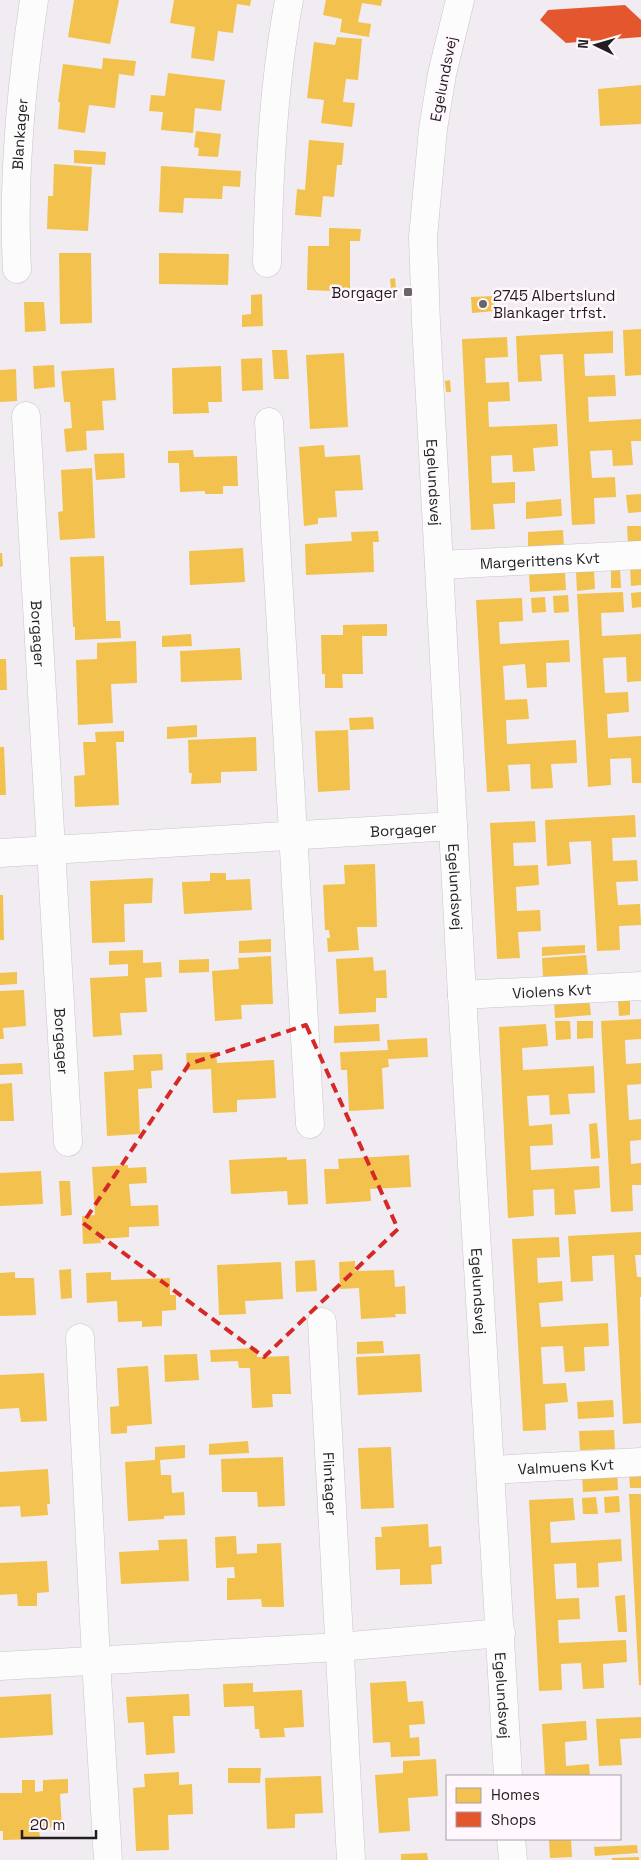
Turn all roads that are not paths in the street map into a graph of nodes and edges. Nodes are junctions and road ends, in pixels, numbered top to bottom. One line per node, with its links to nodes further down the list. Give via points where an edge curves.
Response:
1 (34, 0): 5 (street, Blankager, via 17,179)
2 (289, 0): 4 (street, via 270,164)
3 (460, 0): 9 (street, Egelundsvej, via 433,129 423,236)
4 (267, 263)
5 (17, 269)
6 (26, 416): 12 (street, Borgager)
7 (268, 422): 11 (street)
8 (641, 555): 9 (street, Margerittens Kvt)
9 (440, 566): 10 (street, Egelundsvej)
10 (453, 826): 11 (street, Borgager); 15 (street, Egelundsvej)
11 (293, 836): 12 (street, Borgager); 16 (street)
12 (50, 850): 13 (street, Borgager); 17 (street, Borgager)
13 (0, 853)
14 (641, 986): 15 (street, Violens Kvt)
15 (462, 995): 21 (street, Egelundsvej)
16 (310, 1124)
17 (68, 1142)
18 (322, 1322): 23 (street, Flintager)
19 (80, 1338): 24 (street)
20 (641, 1462): 21 (street, Valmuens Kvt)
21 (491, 1470): 22 (street, Egelundsvej)
22 (501, 1633): 23 (street); 26 (street, Egelundsvej)
23 (339, 1647): 24 (street); 29 (street, Flintager)
24 (96, 1660): 25 (street); 28 (street)
25 (0, 1666)
26 (508, 1775)
27 (512, 1840): 30 (street)
28 (108, 1860)
29 (351, 1860)
30 (513, 1860)

